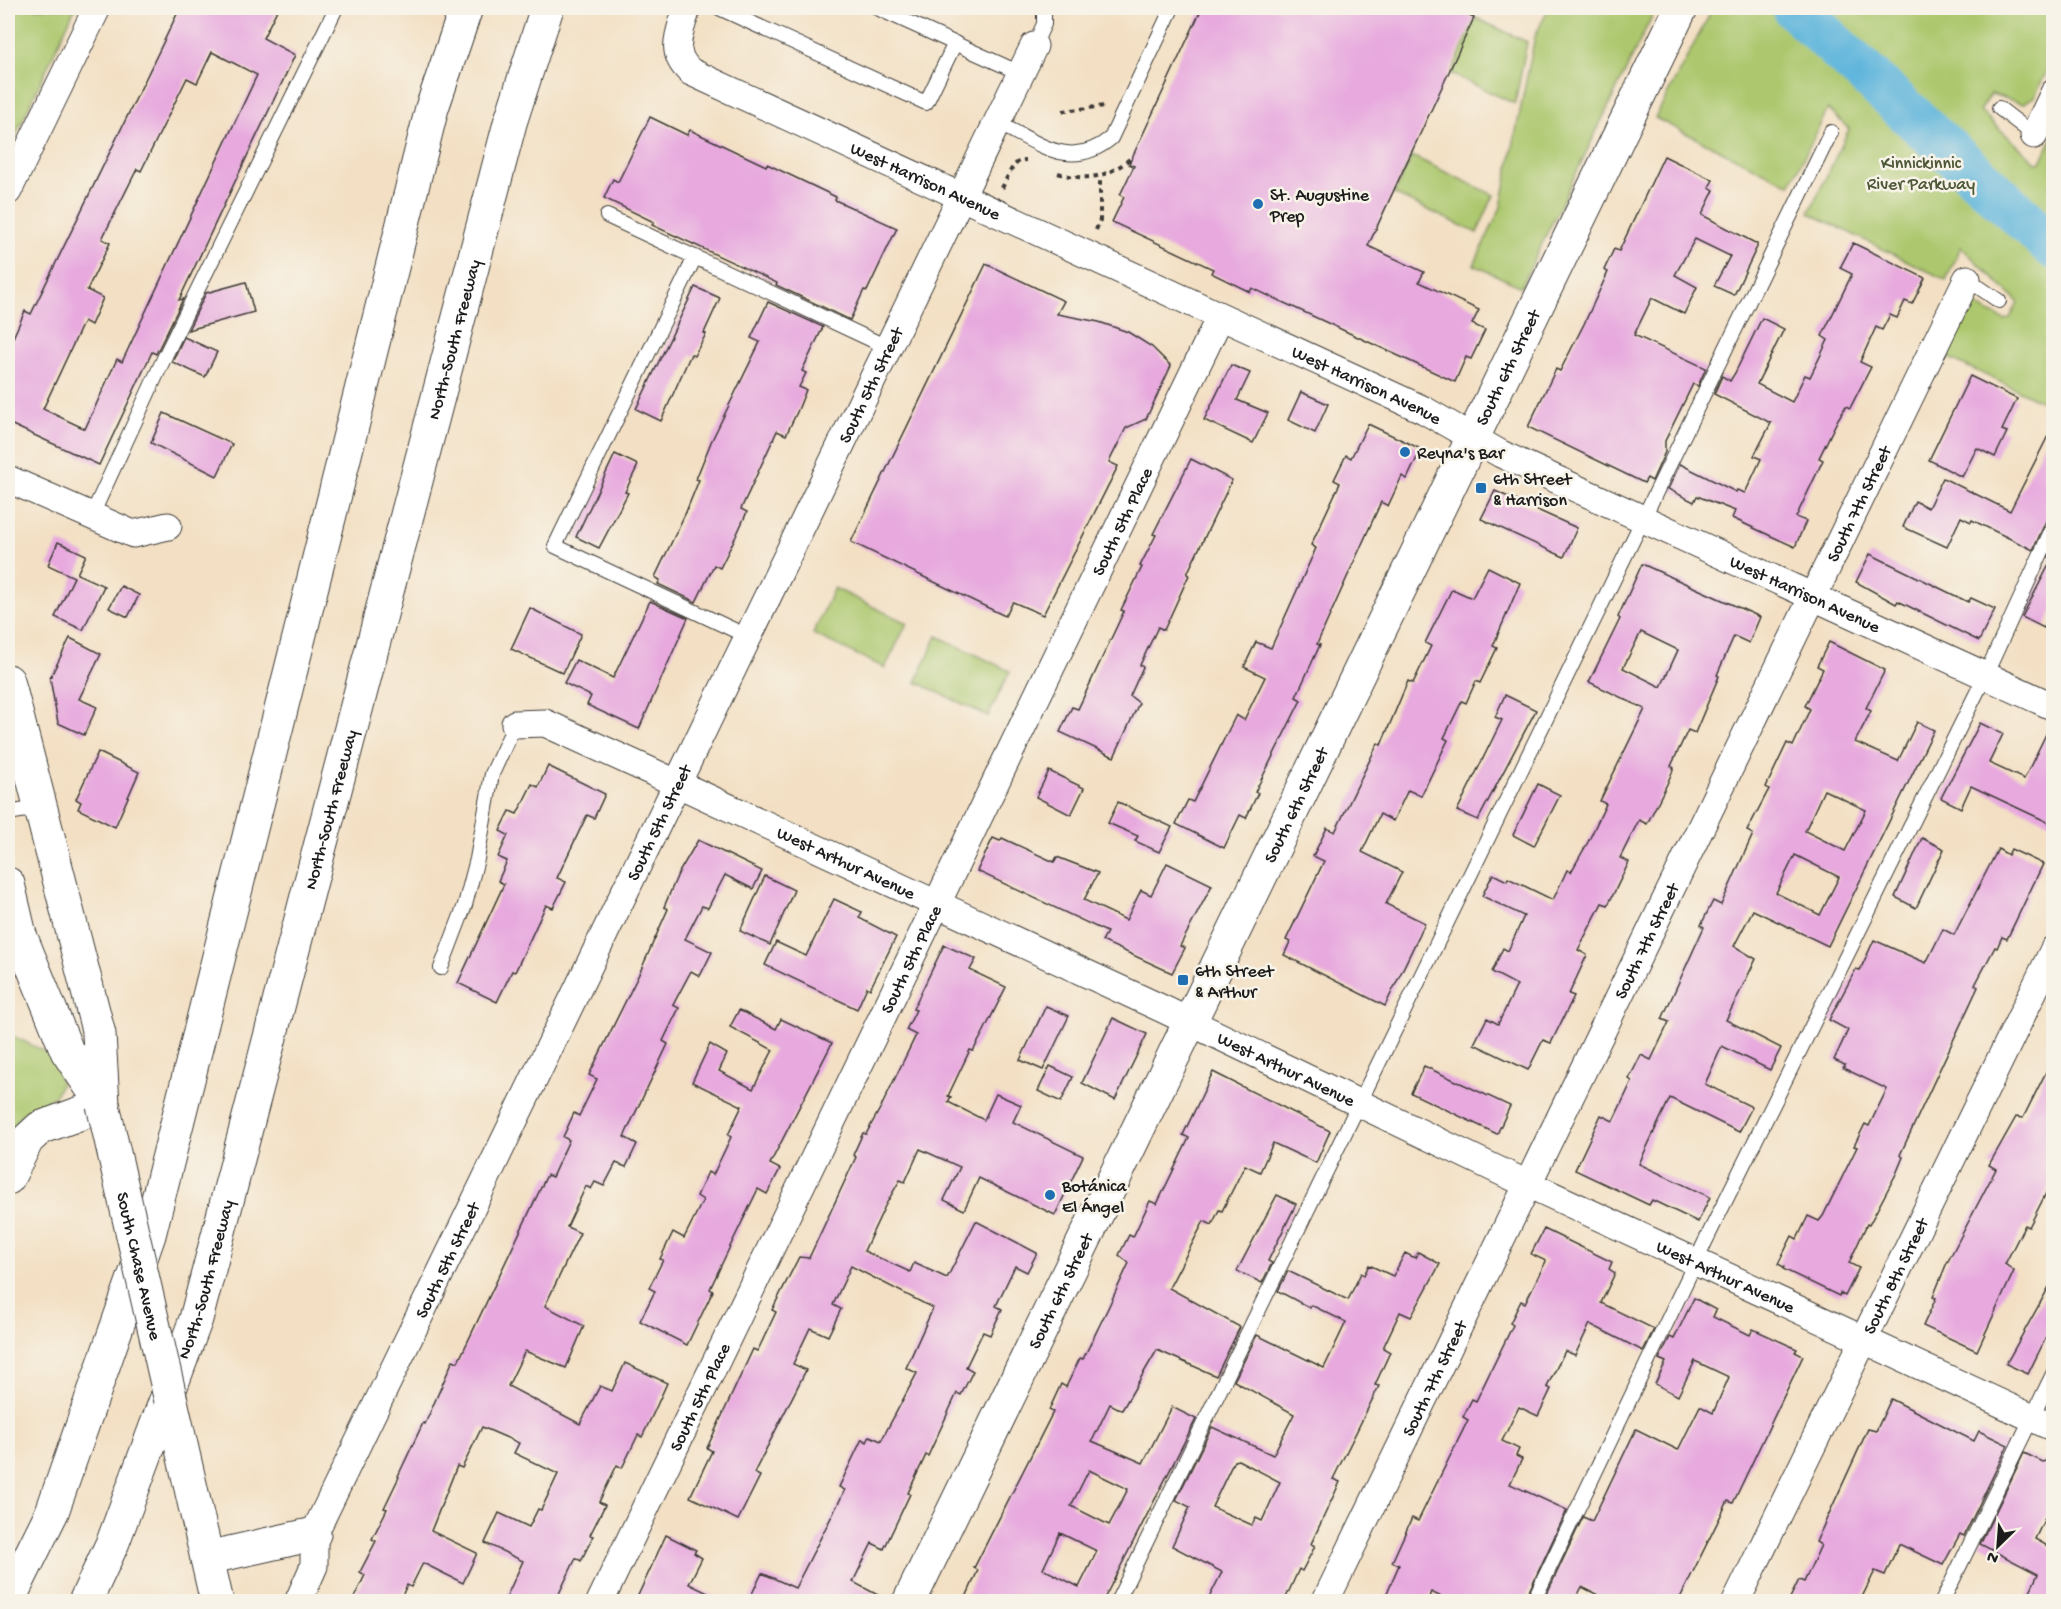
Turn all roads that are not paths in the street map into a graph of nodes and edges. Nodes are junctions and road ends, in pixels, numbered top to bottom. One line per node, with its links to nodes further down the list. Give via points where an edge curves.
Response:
1 (98, 8): 19 (street)
2 (336, 8): 29 (lane, via 166,354)
3 (466, 8): 56 (main road, via 432,108 149,1235 52,1512)
4 (548, 8): 57 (main road, North-South Freeway, via 510,123 196,1319 113,1542)
5 (687, 8): 20 (street, West Harrison Avenue, via 676,46 680,63 691,72)
6 (719, 8): 11 (lane, via 926,103)
7 (877, 8): 11 (lane)
8 (1044, 8): 12 (lane, via 1044,24)
9 (1172, 8): 16 (lane, via 1111,138 1097,149 1066,154)
10 (1681, 8): 27 (main road, South 6th Street)
11 (955, 43): 13 (lane)
12 (1034, 46): 13 (street, South 5th Street)
13 (1020, 73): 16 (street, South 5th Street)
14 (2054, 93): 18 (street)
15 (1999, 108): 18 (lane)
16 (997, 123): 20 (street, South 5th Street)
17 (1831, 132): 30 (lane)
18 (2034, 135)
19 (8, 191)
20 (961, 196): 25 (street, West Harrison Avenue); 26 (street, South 5th Street)
21 (607, 216): 22 (lane)
22 (695, 257): 26 (lane); 34 (lane, via 555,546)
23 (1967, 279): 24 (lane); 33 (street, South 7th Street)
24 (1999, 301)
25 (1220, 317): 27 (street, West Harrison Avenue, via 1424,410); 42 (street, South 5th Place)
26 (889, 348): 34 (street, South 5th Street)
27 (1473, 437): 30 (street, West Harrison Avenue, via 1501,454); 45 (main road, South 6th Street)
28 (8, 479): 29 (street)
29 (92, 515): 32 (street, via 133,534)
30 (1644, 519): 33 (street, West Harrison Avenue); 47 (lane)
31 (2054, 525): 35 (lane)
32 (168, 526)
33 (1814, 596): 35 (street, West Harrison Avenue); 49 (street, South 7th Street)
34 (749, 636): 39 (street, South 5th Street)
35 (1985, 676): 37 (street, West Harrison Avenue); 50 (lane)
36 (8, 681): 40 (main road, South Chase Avenue)
37 (2054, 707)
38 (515, 724): 39 (street, West Arthur Avenue, via 545,723); 44 (lane, via 492,774 477,860)
39 (678, 784): 42 (street, West Arthur Avenue); 54 (street, South 5th Street)
40 (23, 810): 46 (main road, South Chase Avenue, via 99,1034)
41 (8, 884): 46 (main road, South Chase Avenue, via 20,935 67,1051)
42 (937, 903): 45 (street, West Arthur Avenue); 60 (street, South 5th Place)
43 (2054, 949): 51 (street, South 8th Street)
44 (441, 968)
45 (1191, 1023): 47 (street, West Arthur Avenue); 61 (main road, South 6th Street)
46 (103, 1105): 48 (main road, via 40,1128 27,1140); 55 (main road, South Chase Avenue, bridge)
47 (1359, 1105): 49 (street, West Arthur Avenue); 62 (lane)
48 (8, 1178)
49 (1528, 1184): 50 (street, West Arthur Avenue); 63 (street, South 7th Street)
50 (1695, 1262): 51 (street, West Arthur Avenue); 64 (lane)
51 (1862, 1340): 53 (street, West Arthur Avenue); 65 (street, South 8th Street)
52 (2054, 1372): 53 (lane)
53 (2042, 1423): 66 (lane)
54 (314, 1534): 55 (main road); 59 (street, South 5th Street, via 314,1566)
55 (207, 1558): 58 (main road, South Chase Avenue)
56 (8, 1601)
57 (85, 1602)
58 (218, 1602)
59 (298, 1602)
60 (600, 1602)
61 (909, 1602)
62 (1117, 1602)
63 (1324, 1602)
64 (1533, 1602)
65 (1736, 1602)
66 (1942, 1602)

